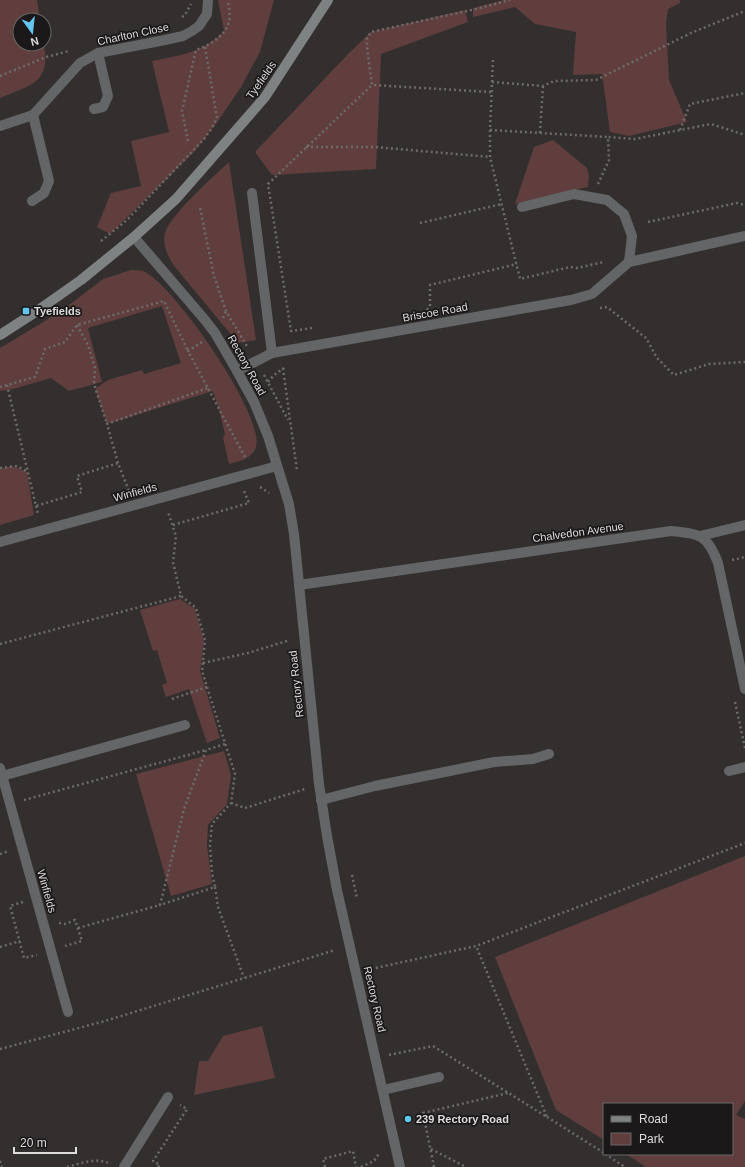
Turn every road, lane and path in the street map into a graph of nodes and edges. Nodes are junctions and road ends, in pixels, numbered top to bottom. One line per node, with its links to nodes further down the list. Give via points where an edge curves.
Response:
1 (208, 0): 8 (street, Charlton Close, via 207,14 199,26 182,36)
2 (228, 0): 6 (path, via 228,25)
3 (328, 0): 37 (street, Tyefields, via 265,97 176,199)
4 (510, 0): 12 (path, via 476,10 371,32 367,38 367,47)
5 (745, 11): 13 (path, via 691,33 596,80 554,81)
6 (205, 47): 24 (path, via 196,50 182,111); 38 (path, via 217,118 212,128 127,220)
7 (75, 49): 10 (path)
8 (98, 53): 16 (street, via 108,96 103,107); 17 (street, Charlton Close, via 80,63)
9 (493, 60): 11 (path)
10 (0, 76)
11 (492, 82): 13 (path); 14 (path)
12 (372, 85): 14 (path); 25 (path)
13 (543, 86): 21 (path)
14 (492, 92): 19 (path)
15 (745, 93): 20 (path, via 690,104)
16 (94, 109)
17 (33, 116): 18 (street); 29 (street, via 49,181 44,194)
18 (0, 126)
19 (490, 130): 21 (path); 26 (path)
20 (680, 130): 22 (path, via 711,124); 23 (path, via 635,139)
21 (540, 133): 23 (path)
22 (745, 135)
23 (608, 137): 27 (path, via 609,160)
24 (188, 141)
25 (306, 147): 26 (path, via 375,147); 46 (path, via 268,184 291,331)
26 (490, 157): 30 (path)
27 (598, 184)
28 (252, 193): 50 (street)
29 (32, 201)
30 (502, 204): 35 (path); 41 (path)
31 (745, 205): 34 (path, via 737,203)
32 (522, 207): 40 (street, via 574,194 607,200 624,214 632,236)
33 (200, 208): 43 (path, via 214,276)
34 (648, 222)
35 (420, 223)
36 (745, 236): 40 (street, Briscoe Road)
37 (134, 237): 47 (street, Rectory Road); 48 (street, Tyefields, via 81,280)
38 (98, 244)
39 (605, 261): 41 (path, via 520,279)
40 (629, 262): 50 (street, Briscoe Road, via 592,294 571,300)
41 (517, 264): 44 (path, via 430,285 430,306)
42 (600, 308): 52 (path, via 607,307 646,338 657,358 674,375 709,364)
43 (226, 311): 47 (path); 51 (path)
44 (426, 311)
45 (77, 325): 49 (path, via 164,301); 57 (path, via 65,342 45,349 35,377); 61 (path, via 88,345 95,368 94,384)
46 (314, 328)
47 (215, 333): 49 (path); 55 (street, Rectory Road)
48 (0, 335)
49 (188, 351): 59 (path)
50 (272, 353): 51 (street, Briscoe Road)
51 (256, 361): 55 (street, Briscoe Road); 56 (path)
52 (745, 362)
53 (291, 367): 54 (path)
54 (283, 368): 56 (path); 60 (path)
55 (237, 371): 64 (street, Rectory Road, via 254,402)
56 (268, 382): 60 (path)
57 (7, 385): 58 (path); 66 (path)
58 (0, 386)
59 (208, 388): 61 (path); 63 (path, via 246,459)
60 (290, 423): 67 (path)
61 (107, 424): 62 (path)
62 (118, 463): 66 (path, via 77,476 82,492 36,506); 70 (path)
63 (246, 464)
64 (277, 466): 76 (street, Winfields); 79 (street, Rectory Road, via 289,504)
65 (0, 468): 66 (path, via 16,466)
66 (27, 472)
67 (298, 477)
68 (258, 487): 71 (path)
69 (244, 488): 73 (path, via 249,503)
70 (130, 492)
71 (271, 495)
72 (168, 511): 73 (path)
73 (173, 525): 80 (path, via 176,536 173,562)
74 (745, 525): 75 (street)
75 (700, 536): 79 (street, Chalvedon Avenue, via 670,531); 85 (street, via 713,550)
76 (0, 542)
77 (745, 557): 78 (path)
78 (734, 560)
79 (298, 585): 100 (street, Rectory Road)
80 (181, 596): 83 (path); 86 (path, via 196,608 205,640)
81 (289, 632): 82 (path)
82 (290, 640): 84 (path); 86 (path)
83 (0, 644)
84 (291, 646)
85 (740, 647): 88 (street)
86 (203, 664): 87 (path, via 202,671)
87 (207, 687): 89 (path); 92 (path)
88 (745, 689)
89 (172, 698)
90 (735, 702): 93 (path)
91 (185, 725): 98 (street, Winfields)
92 (226, 744): 94 (path); 102 (path, via 235,774)
93 (745, 748)
94 (206, 750): 101 (path); 112 (path, via 184,809)
95 (548, 754): 100 (street, via 533,759 494,762 375,786)
96 (745, 767): 97 (street)
97 (729, 770)
98 (1, 772): 119 (street, Winfields)
99 (308, 789): 102 (path, via 245,808)
100 (321, 800): 128 (street, Rectory Road, via 337,890)
101 (19, 801)
102 (231, 803): 109 (path, via 212,824 210,845)
103 (745, 843): 116 (path)
104 (7, 845): 105 (path)
105 (9, 851): 106 (path); 107 (path)
106 (0, 854)
107 (11, 858)
108 (351, 872): 111 (path)
109 (215, 887): 112 (path); 123 (path, via 218,907)
110 (22, 895): 115 (path, via 24,902 10,906)
111 (357, 902)
112 (160, 905): 114 (path)
113 (56, 921): 114 (path, via 65,924 76,920)
114 (78, 928): 119 (path, via 82,941)
115 (20, 941): 117 (path); 119 (path, via 24,958)
116 (476, 946): 121 (path); 131 (path)
117 (0, 947)
118 (340, 948): 123 (path)
119 (51, 951): 124 (street, Winfields)
120 (370, 961): 121 (path)
121 (371, 969): 122 (path)
122 (373, 976)
123 (244, 978): 126 (path, via 105,1021)
124 (68, 1012)
125 (388, 1048): 129 (path, via 389,1055 433,1046)
126 (0, 1049)
127 (440, 1077): 128 (street)
128 (383, 1090): 140 (street, Rectory Road)
129 (508, 1093): 131 (path); 132 (path, via 423,1113)
130 (168, 1098): 137 (street)
131 (547, 1117): 133 (path)
132 (431, 1149): 141 (path); 142 (path)
133 (603, 1153)
134 (607, 1155): 143 (path)
135 (0, 1161): 136 (path)
136 (2, 1167)
137 (124, 1167)
138 (324, 1167): 139 (path, via 323,1159 353,1151)
139 (356, 1167)
140 (400, 1167)
141 (434, 1167)
142 (466, 1167)
143 (625, 1167)

